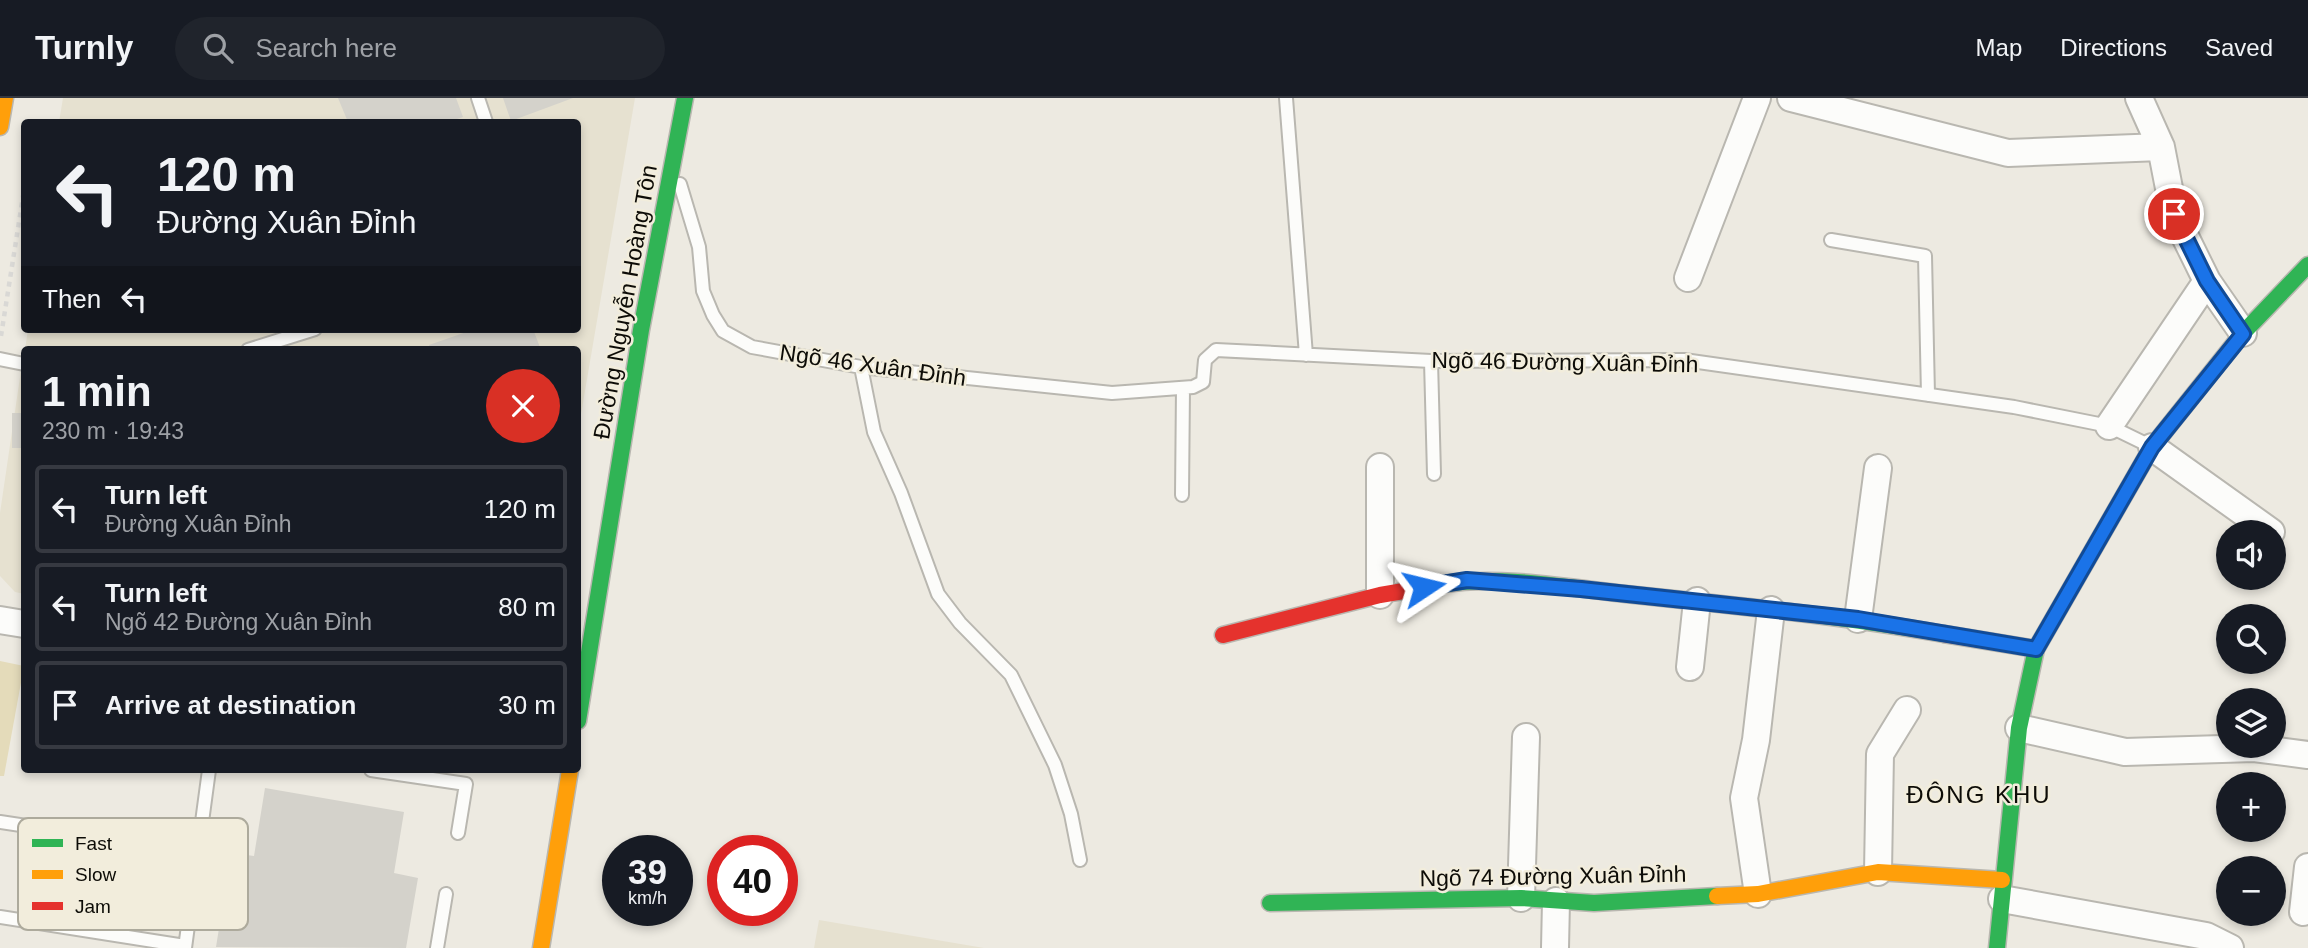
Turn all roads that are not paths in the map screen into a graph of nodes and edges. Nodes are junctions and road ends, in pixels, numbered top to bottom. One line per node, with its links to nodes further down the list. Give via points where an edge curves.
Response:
1 (5, 98): 10 (street)
2 (478, 98): 9 (lane)
3 (685, 98): 12 (street, Đường Nguyễn Hoàng Tôn)
4 (1286, 98): 20 (lane)
5 (1757, 98): 15 (street)
6 (1791, 98): 8 (street)
7 (2139, 98): 11 (street)
8 (1854, 105): 11 (street, via 2008,153)
9 (485, 119)
10 (0, 127)
11 (2161, 146): 16 (street, via 2174,214)
12 (673, 162): 24 (lane, Ngõ 46 Xuân Đỉnh, via 693,221 702,291 723,331 752,348); 44 (street, Đường Nguyễn Hoàng Tôn)
13 (1831, 240): 27 (lane, via 1925,256)
14 (2308, 265): 18 (street)
15 (1688, 278)
16 (2207, 281): 18 (street); 28 (street)
17 (302, 333): 19 (lane)
18 (2243, 334): 29 (street)
19 (261, 346)
20 (1306, 355): 22 (lane, Ngõ 46 Đường Xuân Đỉnh); 25 (lane, Ngõ 46 Đường Xuân Đỉnh, via 1216,350 1205,360)
21 (0, 359): 23 (lane)
22 (1431, 361): 27 (lane, Ngõ 46 Đường Xuân Đỉnh, via 1684,360); 32 (lane)
23 (21, 364)
24 (861, 367): 26 (lane, Ngõ 46 Xuân Đỉnh, via 1112,393); 56 (lane, via 874,432 938,594 1011,675 1055,765)
25 (1203, 382): 26 (lane, Ngõ 46 Xuân Đỉnh)
26 (1183, 388): 33 (lane)
27 (1928, 395): 28 (lane, Ngõ 46 Đường Xuân Đỉnh)
28 (2109, 426): 29 (lane, Ngõ 46 Đường Xuân Đỉnh)
29 (2152, 447): 34 (street); 42 (street)
30 (1380, 467): 35 (street)
31 (1878, 468): 38 (street)
32 (1434, 474)
33 (1182, 495)
34 (2254, 520)
35 (1380, 595): 36 (street, via 1467,580); 41 (street)
36 (1697, 601): 37 (street); 43 (street)
37 (1771, 610): 38 (street); 61 (street, via 1756,740 1744,798)
38 (1858, 619): 42 (street)
39 (0, 620): 40 (street)
40 (21, 624)
41 (1223, 635)
42 (2036, 649): 46 (street)
43 (1690, 667)
44 (581, 702)
45 (1907, 710): 58 (street, via 1880,754)
46 (2018, 728): 48 (street, via 2124,752); 59 (street)
47 (1526, 737): 62 (street)
48 (2307, 747)
49 (209, 773): 52 (lane)
50 (392, 773): 55 (lane, via 466,784)
51 (570, 773): 71 (street)
52 (203, 818)
53 (0, 822): 54 (lane)
54 (18, 825)
55 (458, 833)
56 (1080, 860)
57 (2308, 867): 65 (street)
58 (1878, 872): 59 (street, Ngõ 74 Đường Xuân Đỉnh); 61 (street, Ngõ 74 Đường Xuân Đỉnh)
59 (2002, 890): 73 (street); 74 (street, via 2206,936)
60 (446, 894): 70 (lane)
61 (1758, 894): 63 (street, Ngõ 74 Đường Xuân Đỉnh)
62 (1521, 898): 63 (street, Ngõ 74 Đường Xuân Đỉnh); 64 (street, Ngõ 74 Đường Xuân Đỉnh)
63 (1556, 901): 72 (street)
64 (1270, 903)
65 (2303, 912)
66 (0, 917): 67 (lane)
67 (18, 920)
68 (80, 930): 69 (lane)
69 (185, 947)
70 (437, 948)
71 (541, 948)
72 (1555, 948)
73 (1997, 948)
74 (2230, 948)

